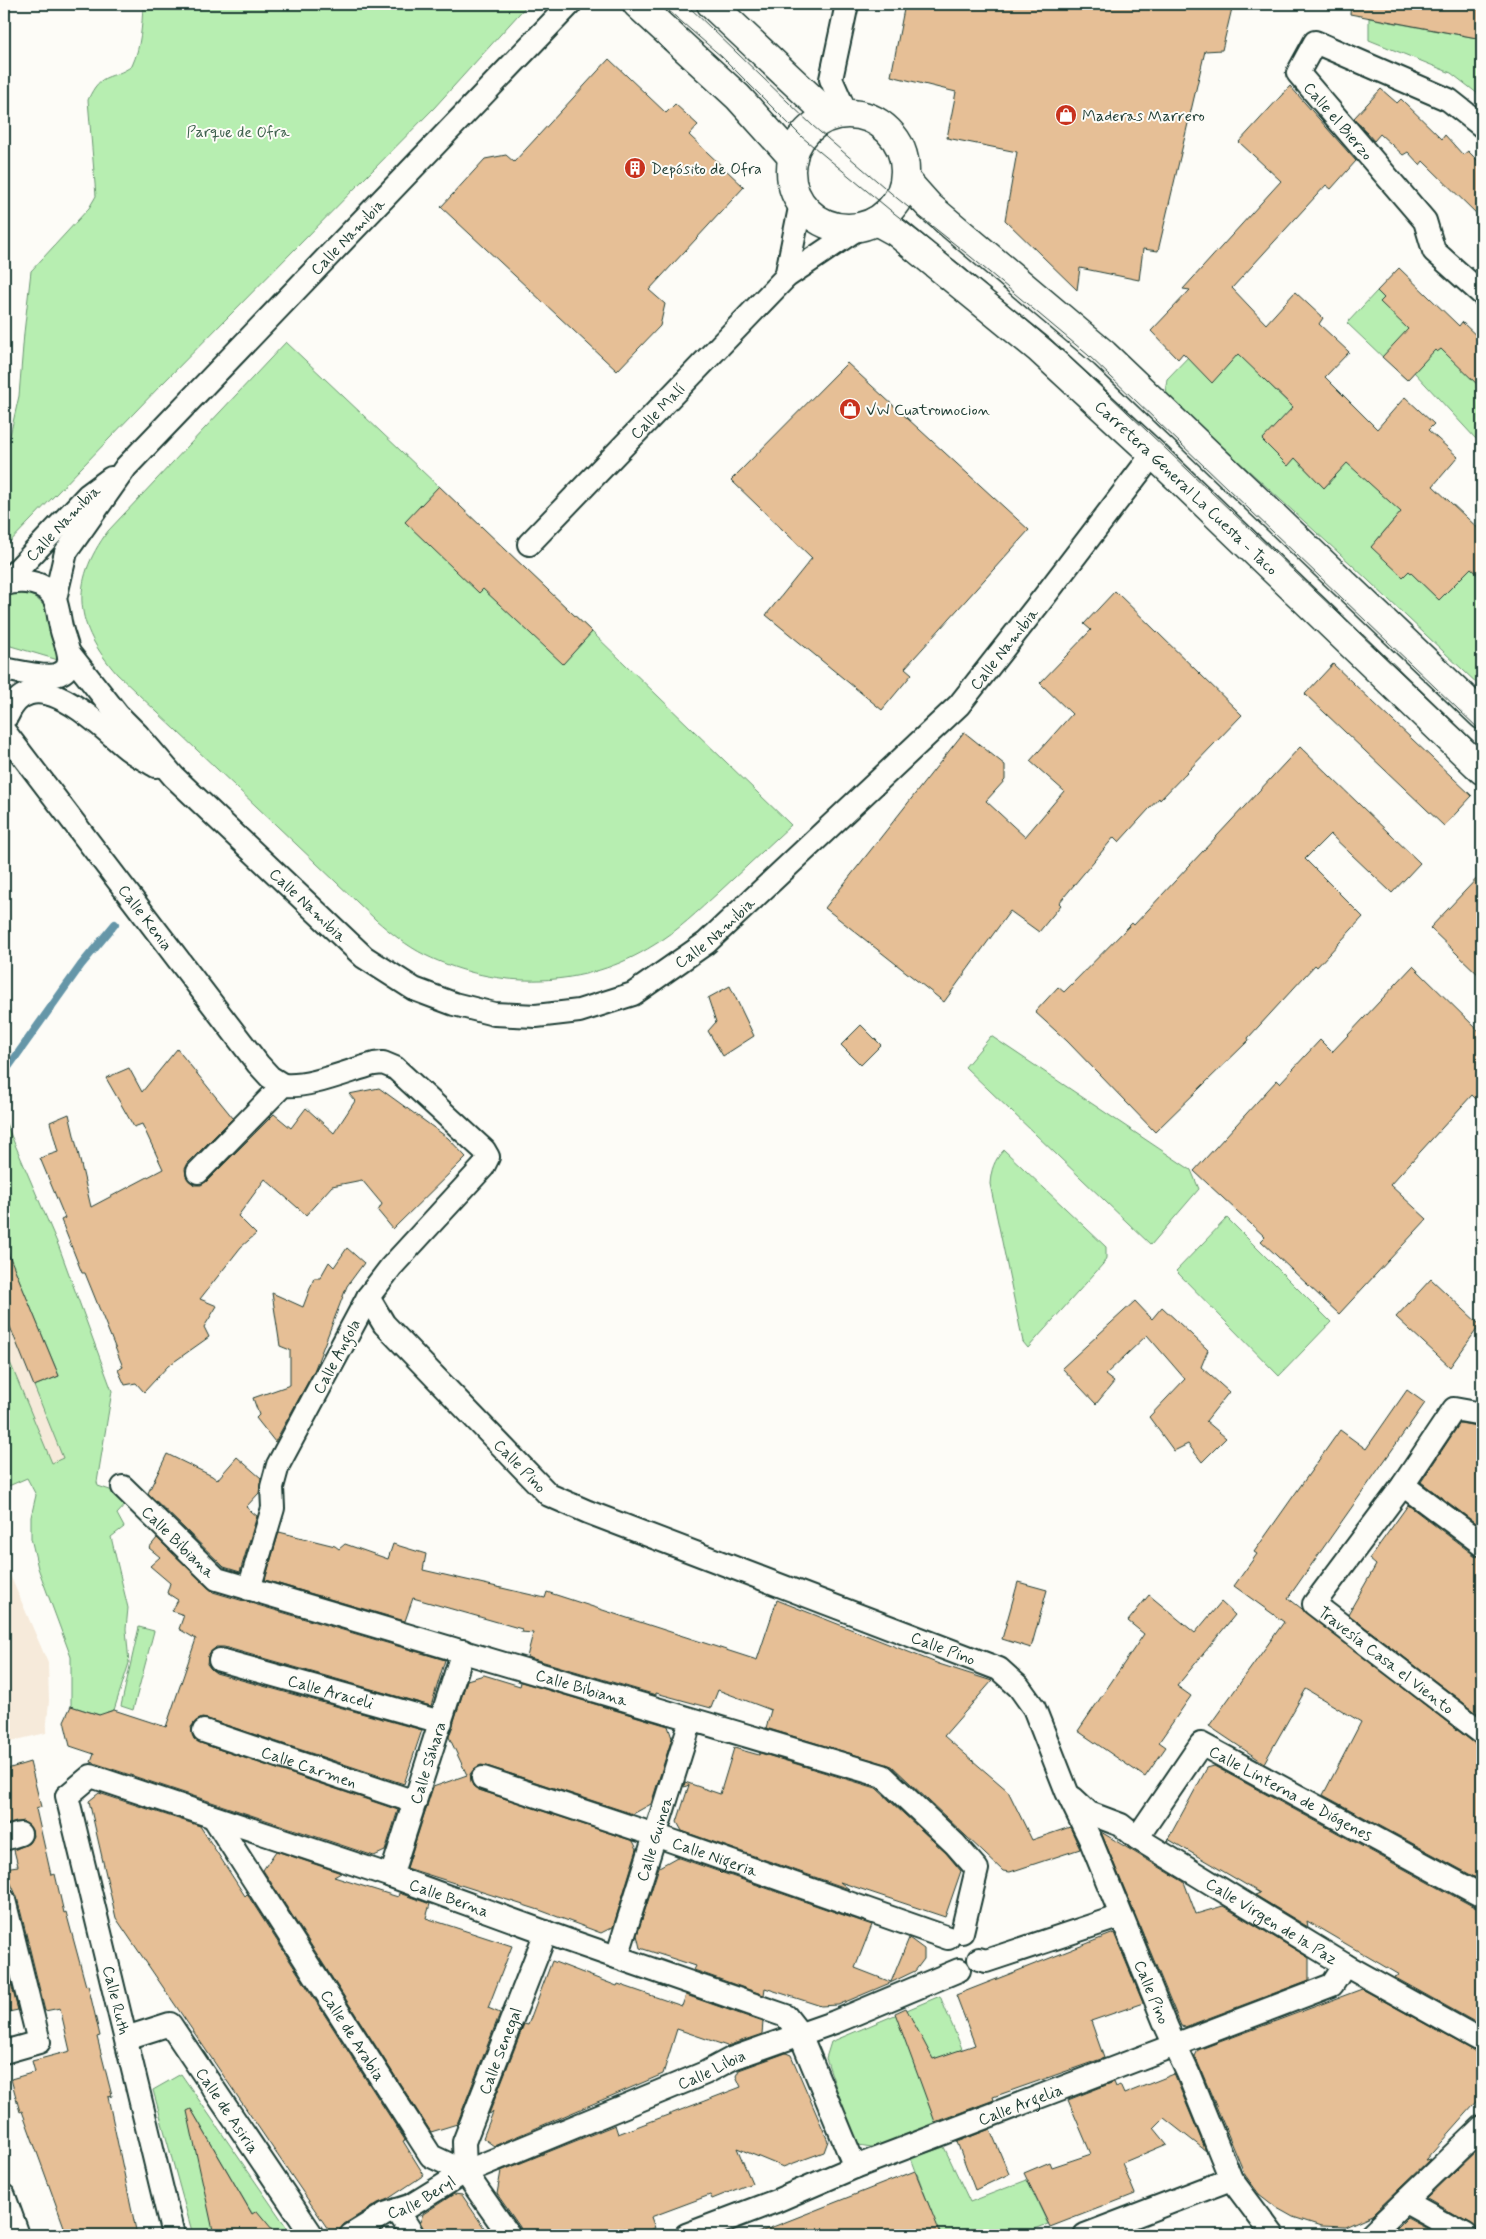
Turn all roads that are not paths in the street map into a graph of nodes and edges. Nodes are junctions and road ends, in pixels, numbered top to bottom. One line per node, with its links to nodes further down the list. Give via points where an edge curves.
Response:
1 (570, 4): 14 (street, Calle Namibia)
2 (636, 4): 7 (main road, via 738,97)
3 (711, 4): 5 (main road)
4 (847, 4): 5 (street, via 832,79)
5 (838, 115): 7 (main road, via 813,126 802,137); 8 (main road, via 862,115 891,132 900,146)
6 (1482, 126): 12 (street, Calle el Bierzo, via 1449,100 1315,42 1298,73 1424,221 1434,251)
7 (793, 158): 9 (main road, via 791,174 794,189)
8 (905, 179): 10 (main road, via 890,210); 21 (main road, via 930,207 1104,354)
9 (802, 203): 10 (main road, via 812,215 826,223 842,228); 11 (street)
10 (868, 224): 11 (street, Calle Malí); 13 (main road, Carretera General La Cuesta - Taco, via 896,232 1039,349)
11 (786, 277): 15 (street, Calle Malí)
12 (1482, 294)
13 (1153, 454): 24 (main road, Carretera General La Cuesta - Taco); 25 (street, Calle Namibia, via 959,705 706,943 640,989 614,1002 579,1011 516,1016 471,1009 414,989 364,957)
14 (126, 467): 16 (street, Calle Namibia, via 88,495); 17 (street, Calle Namibia, via 66,552)
15 (529, 544)
16 (4, 584): 17 (street, via 33,583)
17 (55, 599): 18 (street)
18 (69, 653): 20 (street, via 66,669); 22 (street, Calle Namibia)
19 (13, 670): 20 (street); 23 (street, via 4,702)
20 (52, 676): 22 (street, Calle Namibia, via 64,686)
21 (1482, 714)
22 (118, 715): 25 (street, Calle Namibia)
23 (8, 730): 25 (street, Calle Namibia, via 15,700 24,694 41,692 58,697 93,718 125,747); 26 (street, Calle Kenia, via 258,1064)
24 (1482, 770)
25 (174, 777)
26 (282, 1085): 27 (street); 28 (street, Calle Angola, via 304,1084 383,1063 395,1068 488,1157 483,1167 390,1267)
27 (198, 1172)
28 (368, 1297): 33 (street, Calle Angola, via 278,1465 272,1487 273,1508); 42 (street, Calle Pino, via 384,1324 550,1494 588,1512 999,1669 1019,1686 1034,1708)
29 (1482, 1414): 30 (street, via 1454,1409)
30 (1403, 1485): 32 (street); 39 (street, Travesía Casa el Viento, via 1314,1604)
31 (123, 1487): 33 (street, Calle Bibiana, via 217,1579)
32 (1482, 1544)
33 (249, 1589): 34 (street, Calle Bibiana)
34 (463, 1651): 36 (street, Calle Bibiana); 37 (street, Calle Sáhara)
35 (220, 1660): 37 (street, Calle Araceli)
36 (691, 1720): 45 (street, Calle Guinea); 52 (street, Calle Bibiana, via 883,1776 977,1869)
37 (441, 1722): 43 (street, Calle Sáhara)
38 (204, 1731): 43 (street, Calle Carmen)
39 (1482, 1733)
40 (91, 1776): 44 (street, Calle Berna); 58 (street, Calle Ruth, via 67,1796)
41 (483, 1778): 45 (street, Calle Nigeria)
42 (1067, 1792): 46 (street, Calle Virgen de la Paz, via 1089,1813 1121,1825); 50 (street, Calle Pino)
43 (414, 1802): 47 (street, Calle Sáhara)
44 (214, 1818): 47 (street, Calle Berna); 64 (street, Calle de Arabia, via 431,2156)
45 (655, 1835): 52 (street, Calle Nigeria); 53 (street, Calle Guinea)
46 (1137, 1838): 48 (street, Calle Linterna de Diógenes, via 1201,1744); 55 (street, Calle Virgen de la Paz)
47 (390, 1876): 51 (street, Calle Berna)
48 (1482, 1896)
49 (4, 1900): 61 (street, via 39,2042)
50 (1121, 1916): 54 (street, via 986,1962); 60 (street, Calle Pino)
51 (546, 1932): 53 (street, Calle Berna); 64 (street, Calle Senegal, via 464,2142)
52 (955, 1935): 54 (street, via 972,1935 977,1940 981,1952); 56 (street, via 942,1949 945,1960 953,1969)
53 (617, 1957): 57 (street, Calle Berna, via 786,2016)
54 (979, 1959): 56 (street, via 970,1968)
55 (1345, 1965): 59 (street, Calle Virgen de la Paz); 60 (street, Calle Argelia, via 1332,1985)
56 (959, 1970): 57 (street, Calle Libia)
57 (800, 2034): 63 (street, Calle Berna); 64 (street, Calle Libia, via 733,2058 706,2073)
58 (126, 2038): 70 (street, Calle Ruth); 71 (street, Calle de Asiria, via 170,2024)
59 (1482, 2041)
60 (1175, 2046): 63 (street, Calle Argelia); 65 (street, Calle Pino)
61 (4, 2052)
62 (1480, 2132): 67 (street)
63 (855, 2167): 75 (street, Calle Argelia)
64 (465, 2172): 68 (street, Calle Beryl, via 410,2206); 74 (street, Calle de Arabia)
65 (1231, 2179): 76 (street); 77 (street, Calle Pino)
66 (4, 2196): 69 (street)
67 (1406, 2202): 78 (street); 79 (street)
68 (396, 2210): 72 (street, Calle Beryl); 73 (street)
69 (18, 2235)
70 (173, 2235)
71 (312, 2235)
72 (351, 2235)
73 (413, 2235)
74 (509, 2235)
75 (686, 2235)
76 (1085, 2235)
77 (1273, 2235)
78 (1370, 2235)
79 (1466, 2235)

